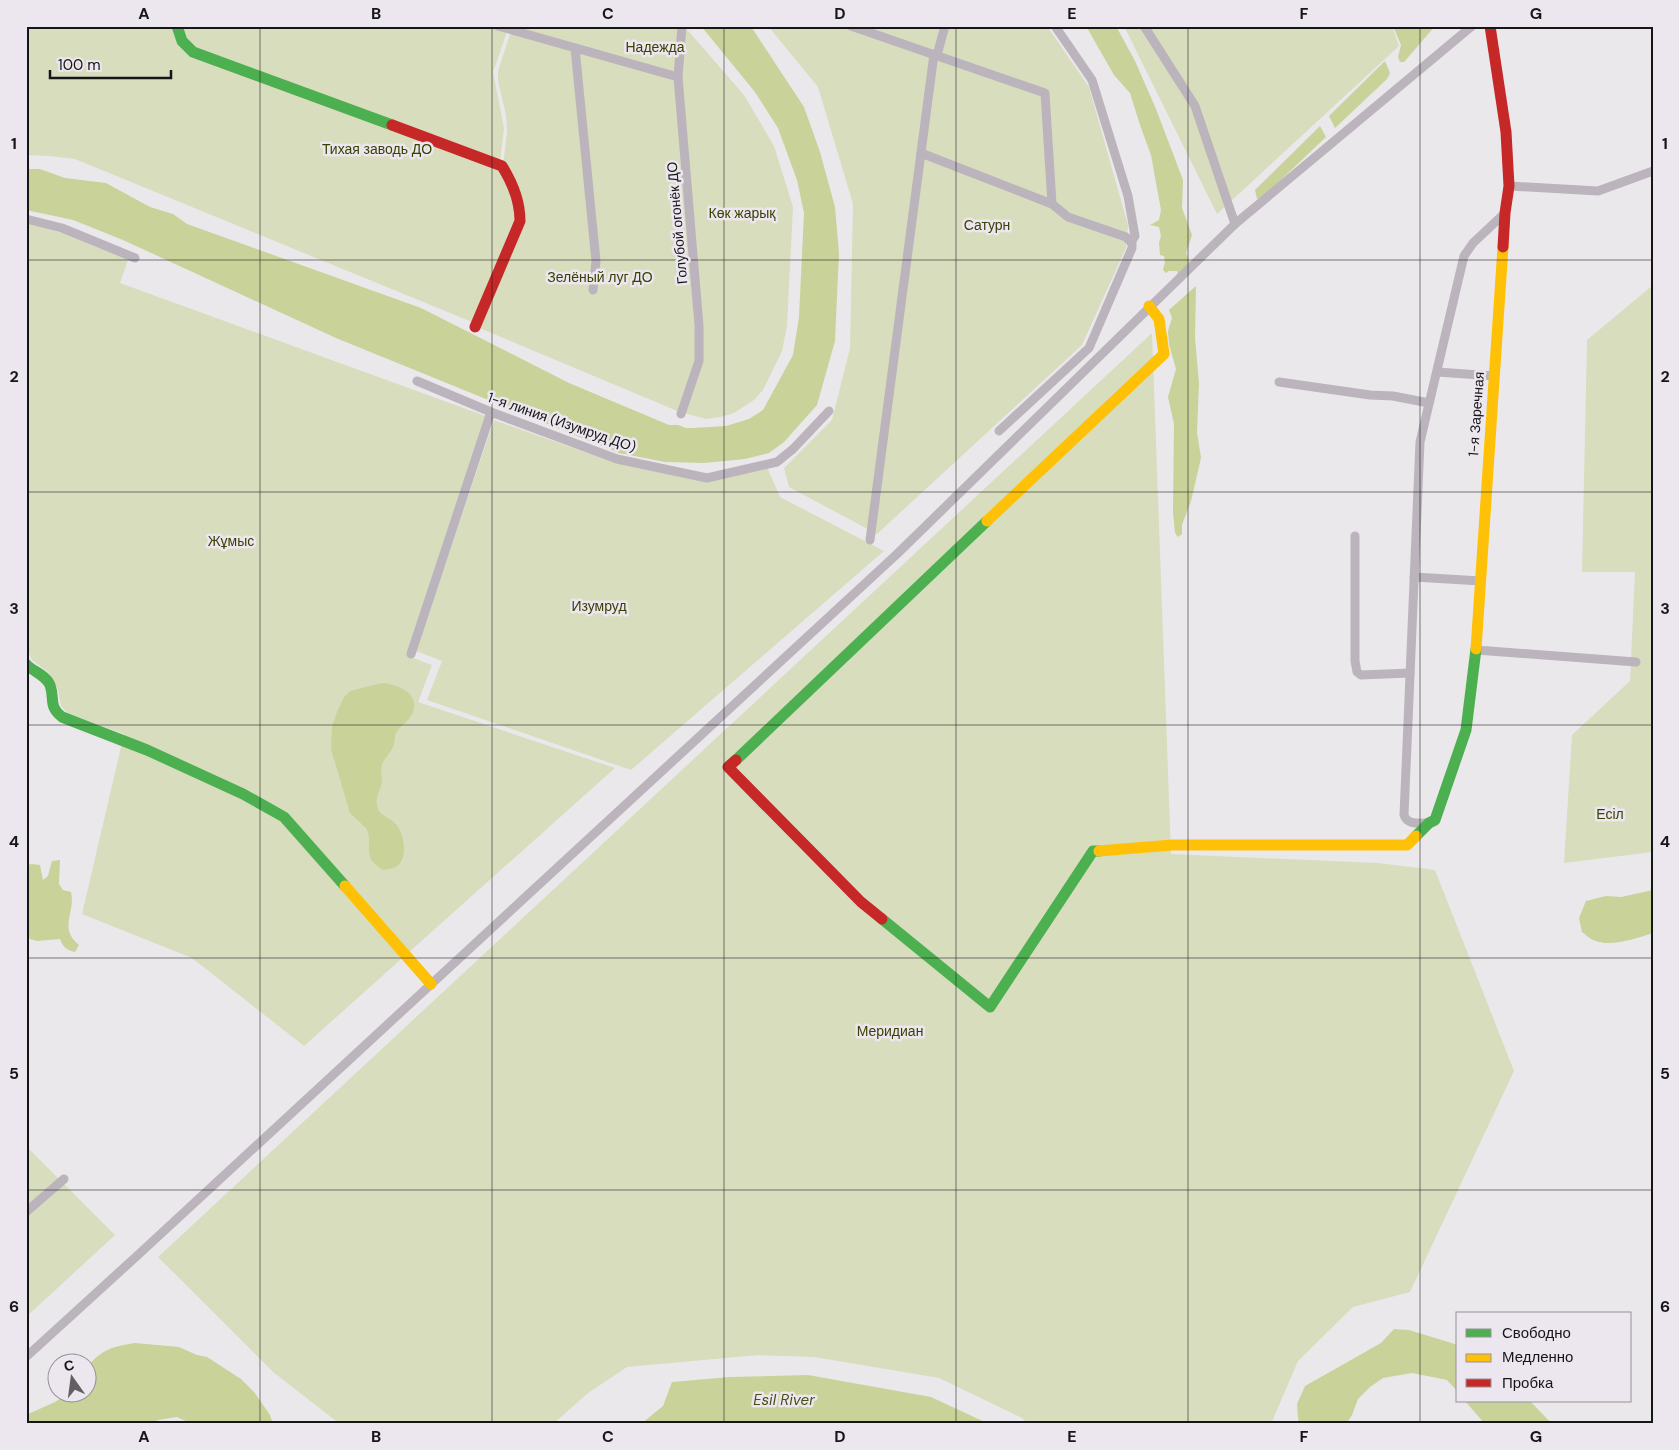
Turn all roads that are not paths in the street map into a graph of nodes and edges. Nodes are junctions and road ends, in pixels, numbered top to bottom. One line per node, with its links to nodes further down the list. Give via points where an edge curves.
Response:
1 (177, 26): 24 (street, via 183,44 192,52 502,166 512,182 520,221)
2 (498, 26): 10 (street)
3 (682, 26): 12 (street, Голубой огонёк ДО)
4 (851, 26): 11 (street)
5 (944, 26): 11 (street)
6 (1055, 26): 20 (street, via 1092,80 1128,196 1135,236)
7 (1144, 26): 19 (street, via 1195,106)
8 (1472, 26): 19 (street)
9 (1490, 26): 15 (street, 1-я Заречная, via 1506,132)
10 (575, 48): 12 (street); 22 (street, via 596,261)
11 (935, 55): 13 (street); 16 (street, via 1045,93)
12 (678, 77): 32 (street, Голубой огонёк ДО, via 699,326 699,361)
13 (921, 153): 16 (street); 35 (street)
14 (1653, 171): 15 (street, via 1598,191)
15 (1509, 186): 17 (street, 1-я Заречная)
16 (1052, 204): 20 (street, via 1068,217 1126,237)
17 (1505, 213): 25 (street, via 1466,252); 26 (street, 1-я Заречная)
18 (26, 219): 21 (street, via 62,228)
19 (1235, 224): 23 (street)
20 (1131, 242): 33 (street, via 1132,248 1090,348)
21 (135, 258)
22 (594, 290)
23 (1149, 306): 43 (street, via 1159,319 1164,354 728,767 862,902 990,1007 1093,851 1172,845 1407,845); 44 (street, via 897,554)
24 (474, 327)
25 (1437, 372): 26 (street); 29 (street)
26 (1494, 376): 37 (street, 1-я Заречная)
27 (417, 381): 31 (street, 1-я линия (Изумруд ДО))
28 (1279, 382): 29 (street)
29 (1429, 403): 36 (street, via 1420,442)
30 (829, 411): 31 (street, 1-я линия (Изумруд ДО), via 777,462 707,478 617,459)
31 (491, 412): 39 (street)
32 (682, 414)
33 (999, 431)
34 (1355, 536): 42 (street, via 1357,672 1361,675)
35 (870, 540)
36 (1414, 577): 37 (street); 42 (street)
37 (1481, 581): 38 (street, 1-я Заречная)
38 (1476, 650): 40 (street); 43 (street, 1-я Заречная, via 1466,730 1435,821)
39 (411, 654)
40 (1636, 662)
41 (26, 664): 44 (street, via 47,680 51,690 50,701 61,717 202,775 284,817)
42 (1410, 673): 43 (street, via 1404,815 1410,822)
43 (1429, 823)
44 (432, 984): 47 (street)
45 (64, 1179): 46 (street)
46 (26, 1212)
47 (26, 1357)

